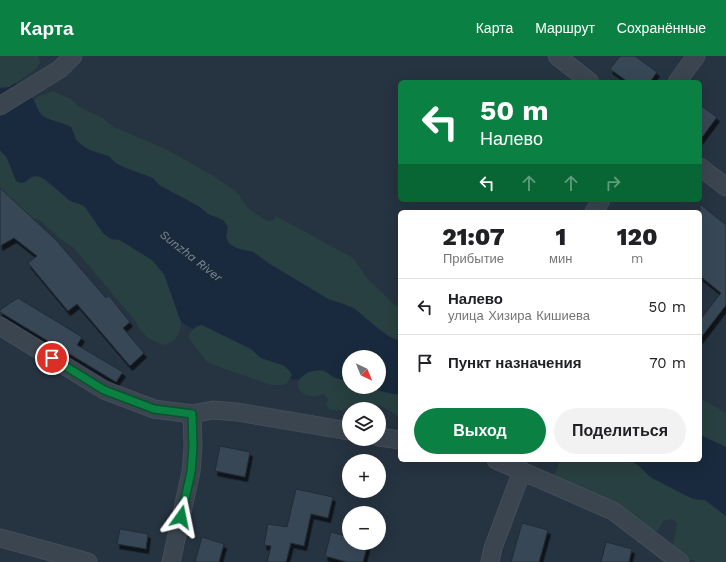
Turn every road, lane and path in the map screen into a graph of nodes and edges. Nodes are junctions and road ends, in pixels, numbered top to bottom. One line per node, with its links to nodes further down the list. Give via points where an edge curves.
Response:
1 (73, 56): 6 (street, via 60,69)
2 (557, 56): 4 (street)
3 (696, 56): 5 (street)
4 (587, 80)
5 (678, 80)
6 (0, 106)
7 (702, 169): 8 (street)
8 (726, 187)
9 (0, 326): 10 (street, via 104,390 154,409)
10 (192, 414): 11 (street, via 213,410 237,412); 18 (street, via 191,472)
11 (342, 430)
12 (386, 438): 13 (street)
13 (398, 440)
14 (501, 462): 15 (street)
15 (522, 471): 19 (street); 20 (street, via 613,511)
16 (0, 538): 17 (street)
17 (88, 562)
18 (171, 562)
19 (490, 562)
20 (680, 562)

